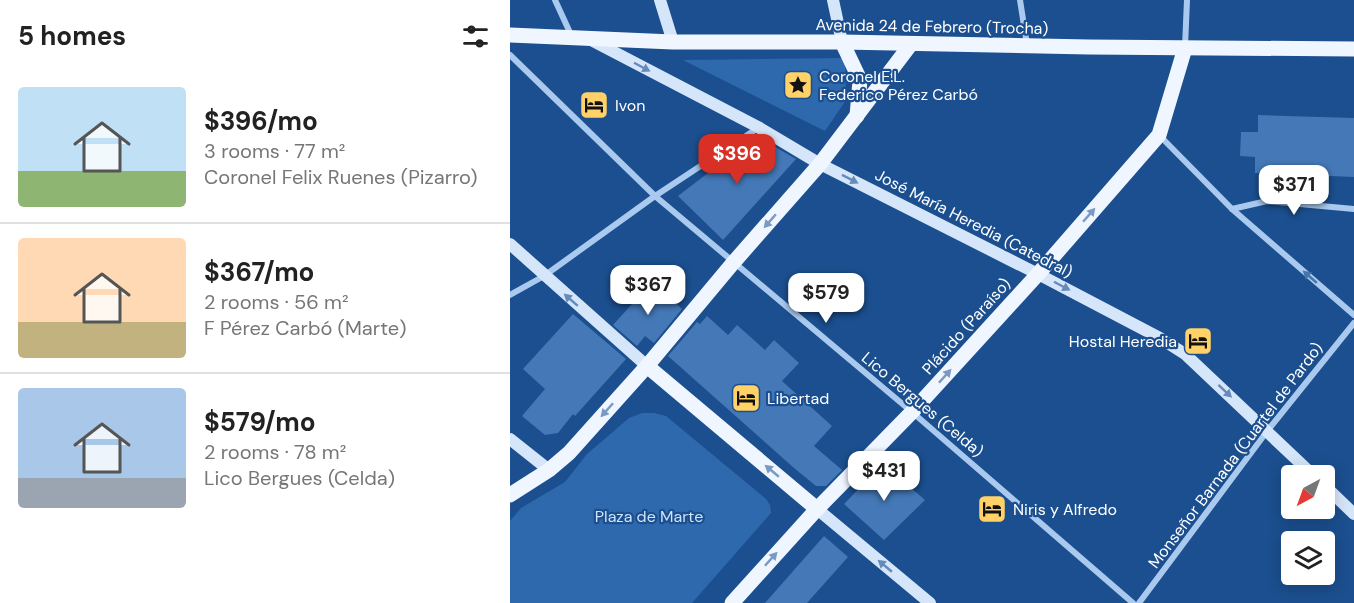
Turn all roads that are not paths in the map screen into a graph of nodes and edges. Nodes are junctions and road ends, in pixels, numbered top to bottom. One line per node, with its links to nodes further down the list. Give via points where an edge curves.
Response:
1 (555, 0): 7 (street)
2 (660, 0): 9 (street)
3 (832, 0): 10 (street)
4 (1020, 0): 12 (street)
5 (1187, 0): 13 (street)
6 (510, 35): 7 (main road, Avenida 24 de Febrero (Trocha))
7 (572, 38): 8 (main road, Avenida 24 de Febrero (Trocha))
8 (590, 39): 9 (main road, Avenida 24 de Febrero (Trocha)); 17 (street, José María Heredia (Catedral), one-way to 17)
9 (673, 42): 10 (main road, Avenida 24 de Febrero (Trocha))
10 (842, 42): 11 (main road, Avenida 24 de Febrero (Trocha)); 16 (main road, via 860,80)
11 (911, 44): 12 (main road, Avenida 24 de Febrero (Trocha)); 16 (main road)
12 (1027, 45): 13 (main road, Avenida 24 de Febrero (Trocha))
13 (1185, 48): 14 (main road, Avenida 24 de Febrero (Trocha)); 18 (main road, Plácido (Paraíso))
14 (1354, 49)
15 (510, 55): 20 (street, Lico Bergues (Celda))
16 (857, 116): 19 (main road)
17 (758, 128): 19 (street, José María Heredia (Catedral)); 20 (street)
18 (1159, 135): 21 (street); 25 (main road, Plácido (Paraíso), one-way to 18)
19 (820, 164): 24 (main road, one-way to 24); 25 (street, José María Heredia (Catedral), one-way to 25)
20 (655, 196): 24 (street, Lico Bergues (Celda)); 26 (street)
21 (1232, 209): 22 (street, via 1267,201); 28 (street, one-way to 21)
22 (1354, 209)
23 (510, 244): 26 (street)
24 (733, 263): 30 (main road); 31 (street, Lico Bergues (Celda))
25 (1038, 274): 31 (main road, Plácido (Paraíso), one-way to 25); 32 (street, José María Heredia (Catedral), one-way to 32, via 1185,354)
26 (544, 276): 27 (street); 30 (street, one-way to 26)
27 (510, 296)
28 (1354, 315)
29 (1354, 323): 32 (street, Monseñor Barnada (Cuartel de Pardo))
30 (647, 366): 35 (main road, one-way to 35); 38 (main road, one-way to 30)
31 (912, 412): 38 (main road, Plácido (Paraíso)); 42 (street, Lico Bergues (Celda))
32 (1268, 430): 34 (street, José María Heredia (Catedral)); 43 (street, Monseñor Barnada (Cuartel de Pardo))
33 (510, 440): 35 (street)
34 (1303, 465)
35 (549, 470): 36 (main road)
36 (510, 495)
37 (1335, 496): 39 (street)
38 (817, 509): 40 (main road, Plácido (Paraíso), one-way to 38); 41 (street, one-way to 38)
39 (1354, 514)
40 (732, 603)
41 (930, 603)
42 (1133, 603)
43 (1139, 603)

